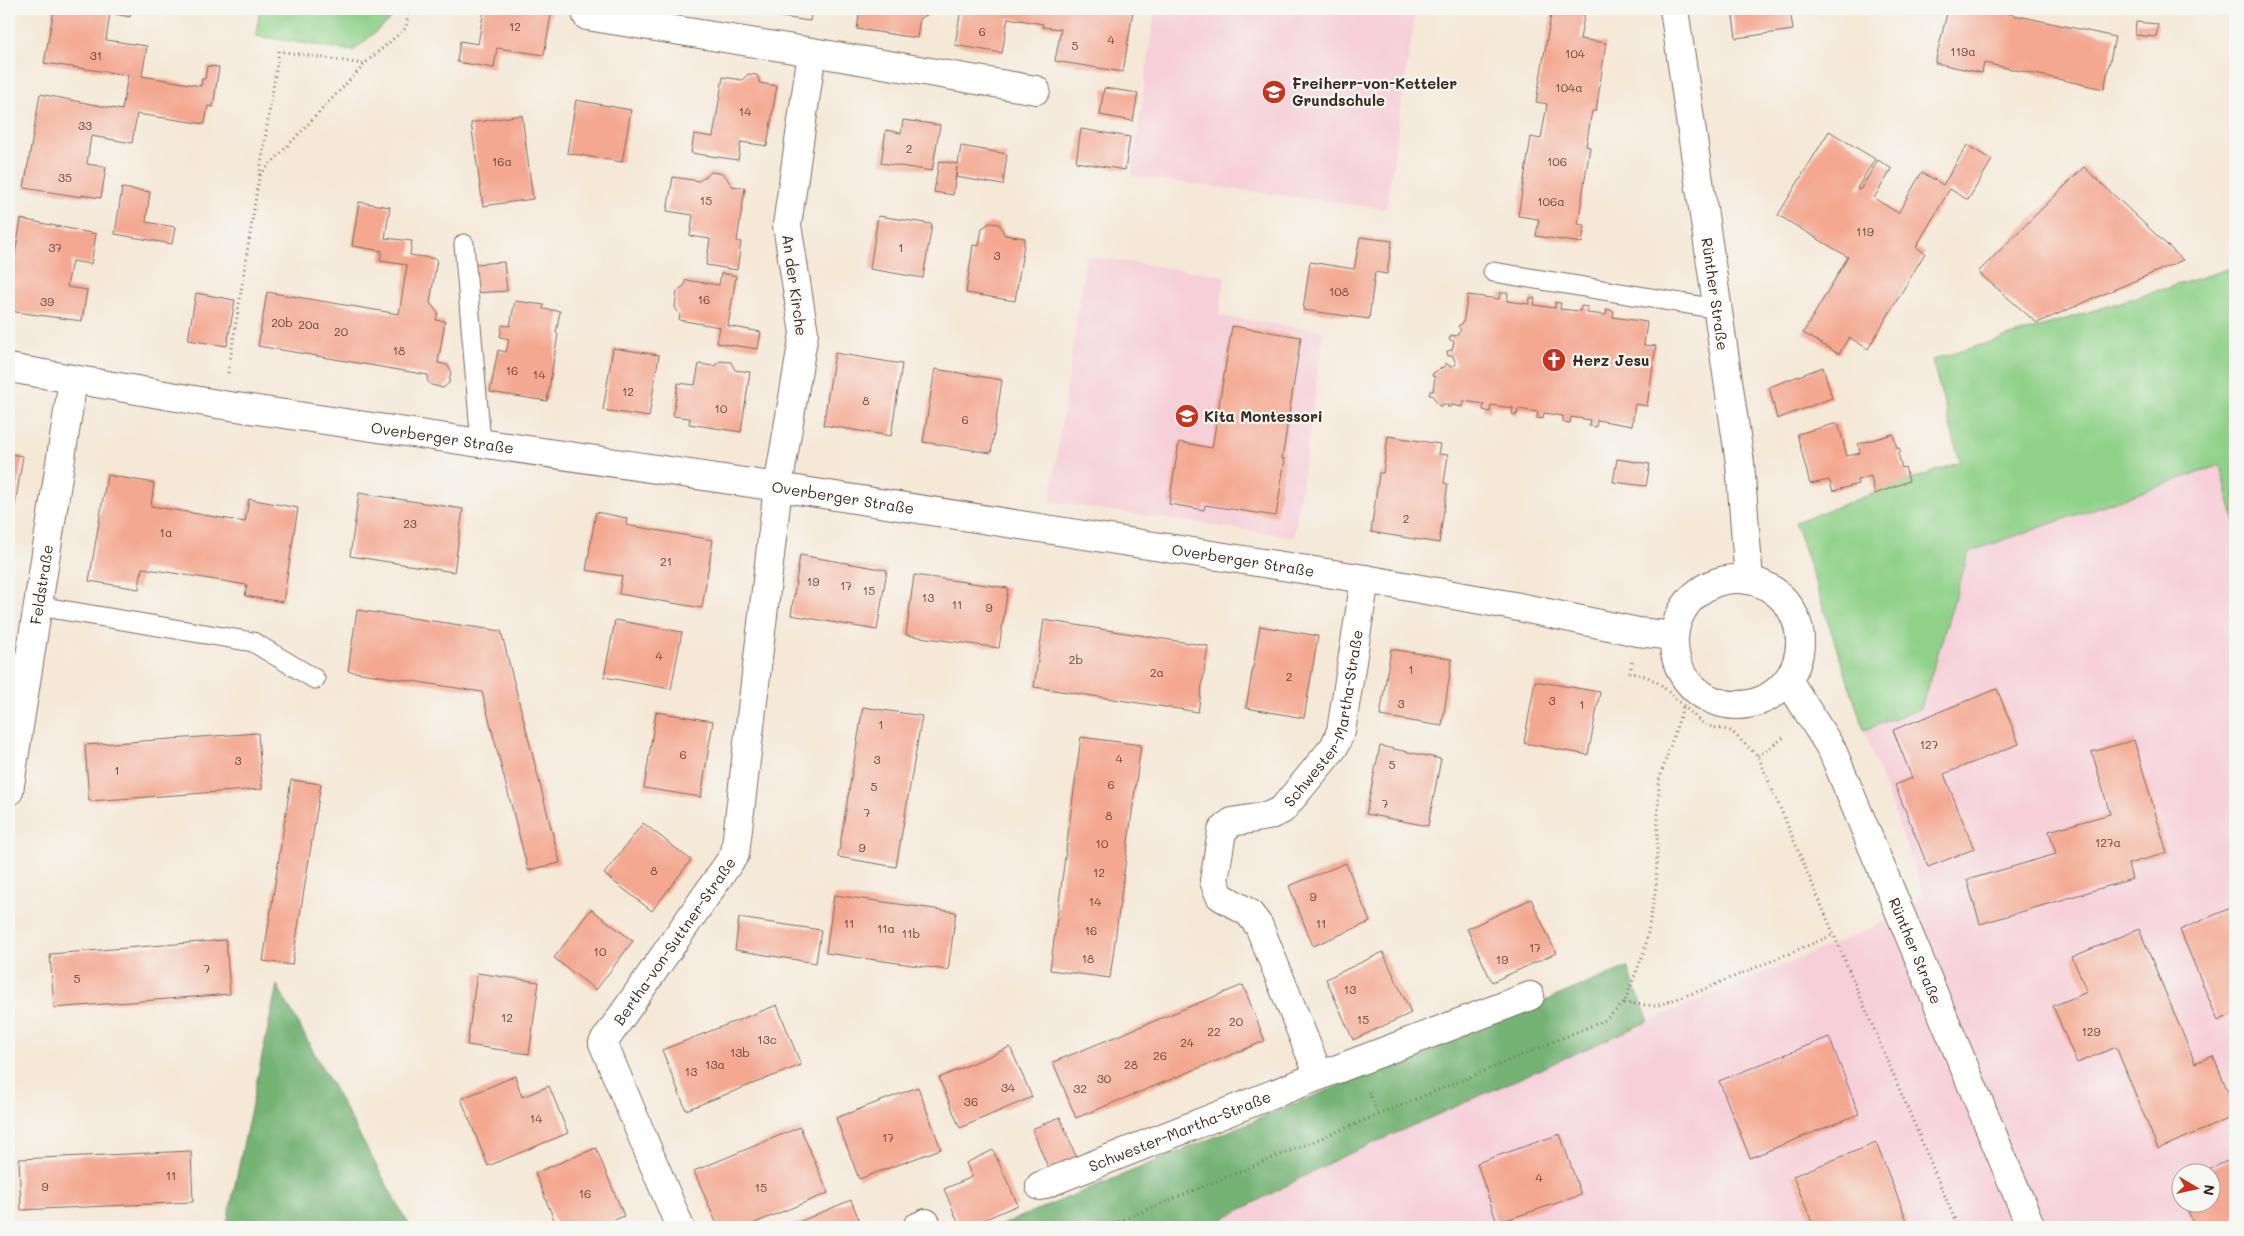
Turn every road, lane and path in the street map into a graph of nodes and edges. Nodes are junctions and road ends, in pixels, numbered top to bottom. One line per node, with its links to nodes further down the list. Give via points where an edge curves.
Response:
1 (409, 9): 5 (path, via 406,28)
2 (1674, 9): 10 (street, Rünther Straße)
3 (587, 16): 4 (street)
4 (812, 52): 6 (street); 15 (street, An der Kirche, via 786,225 804,333)
5 (364, 64): 7 (path); 7 (path, via 279,51)
6 (1036, 90)
7 (260, 176): 13 (path)
8 (464, 244): 14 (lane)
9 (1493, 272): 10 (lane)
10 (1718, 310): 17 (street, Rünther Straße, via 1740,463)
11 (9, 368): 12 (street, Overberger Straße)
12 (73, 380): 13 (street, Overberger Straße); 18 (street, Feldstraße)
13 (223, 405): 14 (street, Overberger Straße)
14 (481, 443): 15 (street, Overberger Straße)
15 (778, 487): 16 (street, Overberger Straße); 31 (street, Bertha-von-Suttner-Straße, via 735,854 603,1043)
16 (1365, 579): 19 (street, Overberger Straße); 27 (street, Schwester-Martha-Straße, via 1341,730 1334,747 1282,810 1268,816 1232,822 1222,831 1214,882 1220,896 1249,914 1259,926)
17 (1749, 580): 20 (street, via 1723,580 1700,592 1682,611); 22 (street, via 1780,595 1794,614 1800,648)
18 (38, 606): 21 (lane, via 253,642); 23 (street, Feldstraße)
19 (1638, 632): 20 (street, Overberger Straße); 24 (path, via 1630,673 1646,676 1660,684 1704,725 1731,731 1758,756)
20 (1674, 636): 22 (street, via 1681,670 1695,689 1715,701 1738,705 1760,701)
21 (315, 679)
22 (1788, 680): 33 (street, Rünther Straße, via 1832,750)
23 (9, 791)
24 (1833, 934): 26 (path, via 1702,990 1656,1006); 32 (path)
25 (1530, 996): 27 (street, Schwester-Martha-Straße)
26 (1624, 1003)
27 (1318, 1076): 30 (street, Schwester-Martha-Straße)
28 (1370, 1092): 29 (path)
29 (1378, 1114)
30 (1040, 1186)
31 (680, 1227)
32 (1958, 1227)
33 (2032, 1227)

